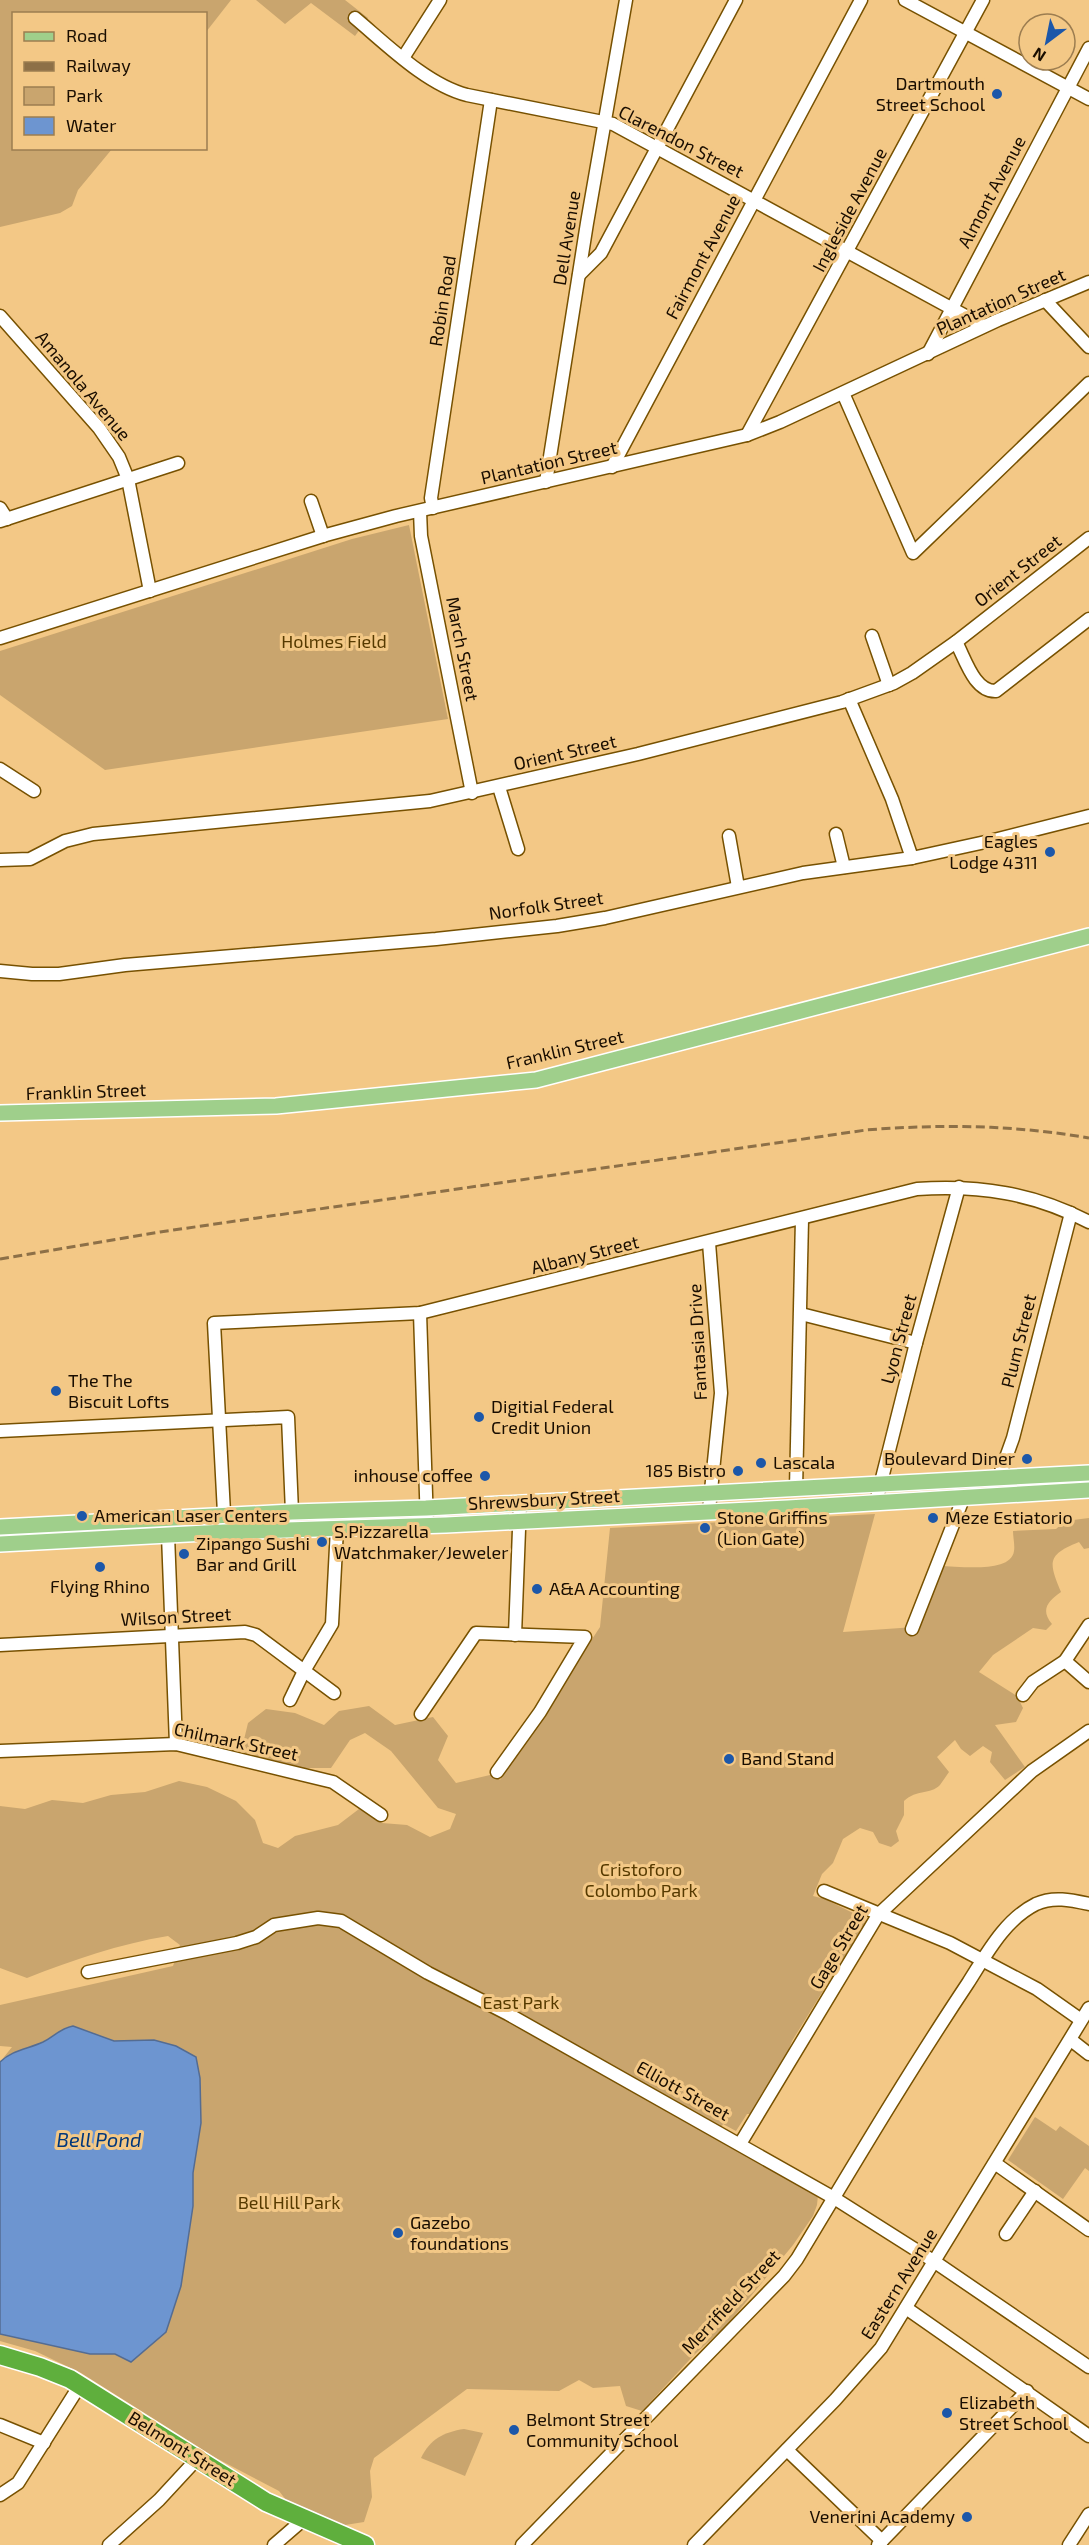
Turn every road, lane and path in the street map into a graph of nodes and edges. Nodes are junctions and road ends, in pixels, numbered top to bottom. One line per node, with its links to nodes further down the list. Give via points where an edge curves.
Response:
1 (440, 0): 10 (street)
2 (626, 0): 14 (street, Dell Avenue)
3 (736, 0): 15 (street)
4 (861, 0): 16 (street, Fairmont Avenue)
5 (905, 0): 8 (street)
6 (983, 0): 8 (street, Ingleside Avenue)
7 (355, 18): 10 (street, Clarendon Street)
8 (965, 33): 11 (street); 17 (street, Ingleside Avenue)
9 (1089, 48): 11 (street, Almont Avenue)
10 (403, 58): 13 (street, Clarendon Street, via 451,90)
11 (1067, 89): 12 (street); 21 (street, Almont Avenue)
12 (1089, 99)
13 (491, 100): 14 (street, Clarendon Street); 34 (street, Robin Road, via 436,462 431,498)
14 (604, 124): 15 (street, Clarendon Street, via 614,124); 18 (street, Dell Avenue)
15 (657, 147): 16 (street, Clarendon Street); 18 (street, via 601,253)
16 (754, 200): 17 (street, Clarendon Street); 30 (street, Fairmont Avenue)
17 (848, 250): 21 (street, Clarendon Street); 28 (street, Ingleside Avenue)
18 (578, 275): 32 (street, Dell Avenue)
19 (1089, 282): 20 (street, Plantation Street)
20 (1045, 300): 23 (street, Plantation Street); 24 (street)
21 (952, 308): 23 (street, Clarendon Street); 25 (street, Almont Avenue)
22 (0, 316): 31 (street, Amanola Avenue, via 107,439)
23 (984, 326): 25 (street, Plantation Street)
24 (1089, 347)
25 (928, 354): 27 (street, Plantation Street)
26 (1089, 383): 27 (street, via 913,553)
27 (843, 393): 28 (street, Plantation Street)
28 (747, 435): 30 (street, Plantation Street)
29 (178, 463): 31 (street)
30 (612, 467): 32 (street, Plantation Street)
31 (128, 480): 36 (street); 39 (street, Amanola Avenue)
32 (546, 482): 34 (street, Plantation Street)
33 (310, 501): 37 (street)
34 (434, 508): 35 (street, Plantation Street)
35 (420, 511): 37 (street, Plantation Street); 49 (street, March Street, via 421,536)
36 (2, 516)
37 (323, 536): 39 (street, Plantation Street)
38 (1089, 538): 43 (street, Orient Street)
39 (150, 591): 41 (street, Plantation Street)
40 (1089, 619): 43 (street, via 993,691 979,685)
41 (3, 633)
42 (872, 636): 44 (street)
43 (956, 642): 44 (street, Orient Street)
44 (889, 685): 45 (street, Orient Street)
45 (849, 699): 47 (street, Orient Street); 54 (street)
46 (0, 769): 48 (street)
47 (499, 787): 49 (street, Orient Street); 53 (street)
48 (34, 791)
49 (472, 794): 55 (street, Orient Street, via 93,834 64,841 30,859)
50 (1089, 816): 54 (street, Norfolk Street)
51 (836, 834): 56 (street)
52 (729, 836): 57 (street)
53 (518, 849)
54 (912, 858): 56 (street, Norfolk Street)
55 (0, 860)
56 (844, 867): 57 (street, Norfolk Street)
57 (738, 887): 59 (street, Norfolk Street, via 605,918 524,930 59,974)
58 (1089, 936): 60 (main road, Franklin Street, via 536,1080 276,1106)
59 (0, 971)
60 (0, 1113)
61 (959, 1187): 62 (street, Albany Street, via 1001,1191); 63 (street, Albany Street, via 917,1189); 68 (street, Lyon Street)
62 (1071, 1213): 64 (street, Albany Street); 72 (street, Plum Street, via 1013,1438)
63 (802, 1219): 65 (street, Albany Street); 67 (street)
64 (1089, 1222)
65 (709, 1243): 66 (street, Albany Street); 76 (street, Fantasia Drive, via 721,1393)
66 (420, 1313): 69 (street, Albany Street, via 214,1323); 80 (street)
67 (801, 1314): 68 (street); 74 (street)
68 (916, 1343): 73 (street, Lyon Street)
69 (219, 1420): 70 (street); 82 (street, via 288,1418); 83 (street)
70 (0, 1431)
71 (1089, 1473): 72 (main road, Shrewsbury Street)
72 (999, 1477): 73 (main road, Shrewsbury Street)
73 (880, 1484): 74 (main road, Shrewsbury Street); 78 (street, Lyon Street)
74 (796, 1489): 76 (main road, Shrewsbury Street)
75 (1089, 1490): 77 (main road, Shrewsbury Street)
76 (711, 1493): 79 (main road, Shrewsbury Street); 81 (street, Fantasia Drive)
77 (963, 1499): 78 (main road, Shrewsbury Street); 92 (street)
78 (876, 1502): 81 (main road, Shrewsbury Street)
79 (520, 1503): 80 (main road, Shrewsbury Street); 84 (street)
80 (426, 1508): 82 (main road, Shrewsbury Street); 85 (street)
81 (709, 1510): 84 (main road, Shrewsbury Street)
82 (292, 1512): 83 (main road, Shrewsbury Street)
83 (224, 1516): 86 (main road, Shrewsbury Street); 88 (street)
84 (521, 1521): 85 (main road, Shrewsbury Street); 94 (street)
85 (427, 1525): 87 (main road, Shrewsbury Street)
86 (0, 1527)
87 (337, 1528): 88 (main road, Shrewsbury Street); 97 (street, via 332,1624)
88 (225, 1532): 89 (main road, Shrewsbury Street)
89 (168, 1535): 90 (main road, Shrewsbury Street); 93 (street)
90 (0, 1544)
91 (1089, 1625): 96 (street)
92 (912, 1629)
93 (172, 1635): 95 (street, Wilson Street); 97 (street, Wilson Street, via 256,1635); 104 (street)
94 (515, 1635): 102 (street, via 476,1633); 106 (street, via 585,1637 540,1712)
95 (0, 1645)
96 (1065, 1662): 98 (street); 100 (street, via 1033,1682)
97 (304, 1671): 99 (street, Wilson Street); 101 (street)
98 (1089, 1683)
99 (334, 1693)
100 (1023, 1695)
101 (290, 1700)
102 (421, 1714)
103 (1089, 1731): 110 (street, Gage Street, via 1032,1771)
104 (176, 1744): 105 (street, Chilmark Street); 107 (street, Chilmark Street, via 333,1782)
105 (0, 1751)
106 (497, 1772)
107 (381, 1815)
108 (824, 1891): 110 (street)
109 (1089, 1904): 111 (street, Merrifield Street, via 1059,1899 1036,1904 1006,1927)
110 (878, 1915): 111 (street); 117 (street, Gage Street)
111 (982, 1960): 114 (street, via 1037,1989); 120 (street, Merrifield Street)
112 (88, 1972): 117 (street, Elliott Street, via 237,1943 274,1925 318,1918 341,1921)
113 (1089, 2008): 114 (street, Eastern Avenue)
114 (1081, 2020): 115 (street, Eastern Avenue)
115 (1071, 2040): 116 (street); 118 (street, Eastern Avenue)
116 (1089, 2054)
117 (740, 2144): 120 (street, Elliott Street)
118 (996, 2164): 119 (street); 123 (street, Eastern Avenue)
119 (1035, 2191): 121 (street); 122 (street)
120 (834, 2198): 123 (street, Elliott Street); 141 (street, Merrifield Street, via 784,2276)
121 (1089, 2230)
122 (1006, 2234)
123 (935, 2262): 124 (street, Eastern Avenue); 126 (street, Elliott Street)
124 (906, 2308): 128 (street); 132 (street, Eastern Avenue, via 881,2348)
125 (0, 2355): 127 (highway, Belmont Street, via 50,2370)
126 (1089, 2367)
127 (80, 2385): 131 (street); 133 (highway, Belmont Street)
128 (1027, 2391): 130 (street); 137 (street)
129 (0, 2425): 131 (street)
130 (1089, 2436)
131 (44, 2443): 134 (street, via 18,2483)
132 (787, 2450): 137 (street); 142 (street, Eastern Avenue)
133 (196, 2460): 135 (highway, Belmont Street, via 266,2502); 138 (street)
134 (2, 2491)
135 (304, 2519): 139 (street); 140 (highway, Belmont Street)
136 (1087, 2519): 143 (street)
137 (880, 2543)
138 (109, 2545)
139 (274, 2545)
140 (365, 2545)
141 (522, 2545)
142 (694, 2545)
143 (1069, 2545)

